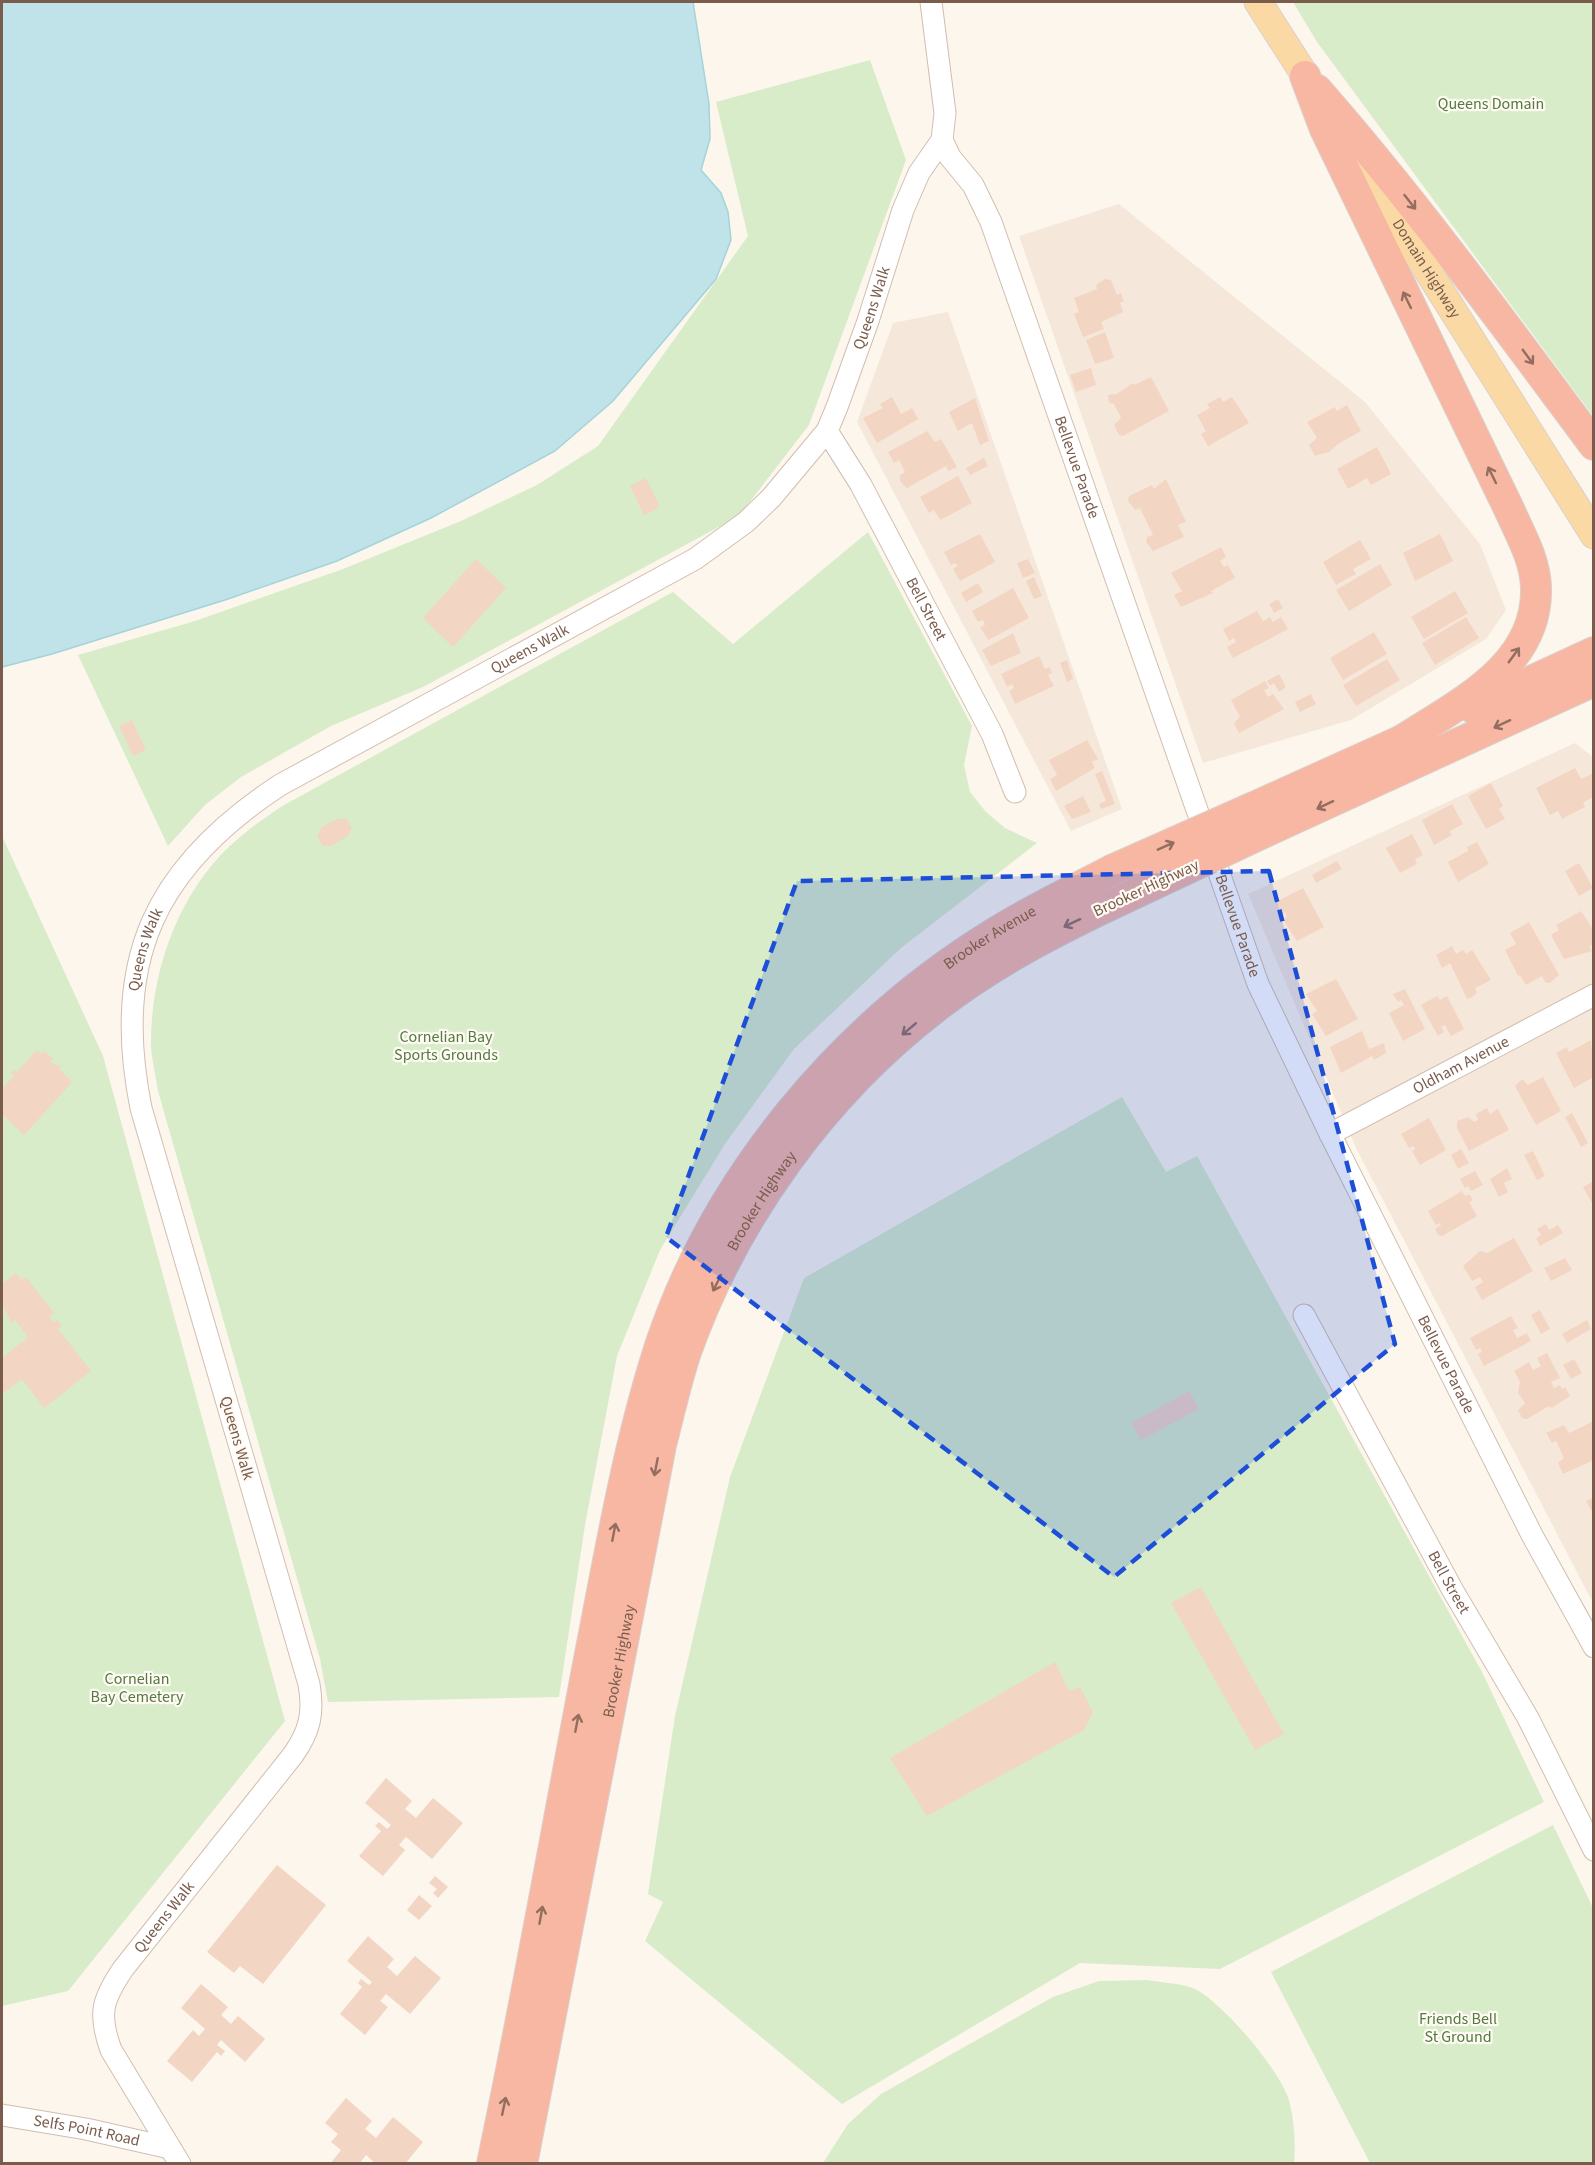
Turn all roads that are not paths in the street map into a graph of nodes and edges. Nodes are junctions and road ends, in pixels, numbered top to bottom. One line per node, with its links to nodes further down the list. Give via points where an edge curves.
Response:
1 (932, 2): 4 (street, Queens Walk, via 945,113)
2 (1258, 2): 3 (main road, Domain Highway)
3 (1305, 76): 6 (highway, one-way to 6, via 1371,151); 7 (main road, Domain Highway); 10 (highway, one-way to 3, via 1480,690 1505,668 1534,618 1536,585 1530,557 1513,519 1325,129)
4 (942, 140): 5 (street, Queens Walk, via 920,173 903,210); 16 (street, Bellevue Parade, via 950,157 973,185 991,222 1258,984)
5 (827, 431): 11 (street, Bell Street, via 861,485 992,734); 21 (street, Queens Walk, via 771,498 695,559 280,785 243,809 187,866 148,931 132,988 131,1050 137,1086 309,1684 312,1714 303,1741 293,1755 123,1969 104,2004 104,2030 111,2050)
6 (1593, 445)
7 (1593, 535)
8 (1593, 652): 10 (highway, Brooker Highway)
9 (1593, 681): 12 (highway, Brooker Highway, one-way to 12)
10 (1401, 741): 12 (highway, Brooker Highway)
11 (1015, 792)
12 (1260, 819): 13 (highway, Brooker Highway, one-way to 12, bridge); 23 (highway, Brooker Highway, one-way to 23, bridge, via 1125,898 1009,957 937,1006 882,1052 827,1109 780,1170 736,1242 686,1352 661,1444)
13 (1112, 870): 15 (highway, Brooker Avenue, via 997,931 923,982)
14 (1593, 995): 16 (street, Oldham Avenue)
15 (877, 1021): 22 (highway, Brooker Highway, one-way to 15, via 628,1462 662,1342 691,1270 725,1205 819,1079)
16 (1330, 1134): 18 (street, Bellevue Parade, via 1532,1536)
17 (1304, 1315): 19 (street, Bell Street, via 1452,1589 1528,1718)
18 (1593, 1647)
19 (1593, 1850)
20 (2, 2115): 21 (street, Selfs Point Road, via 86,2129)
21 (175, 2156)
22 (492, 2163)
23 (522, 2163)

